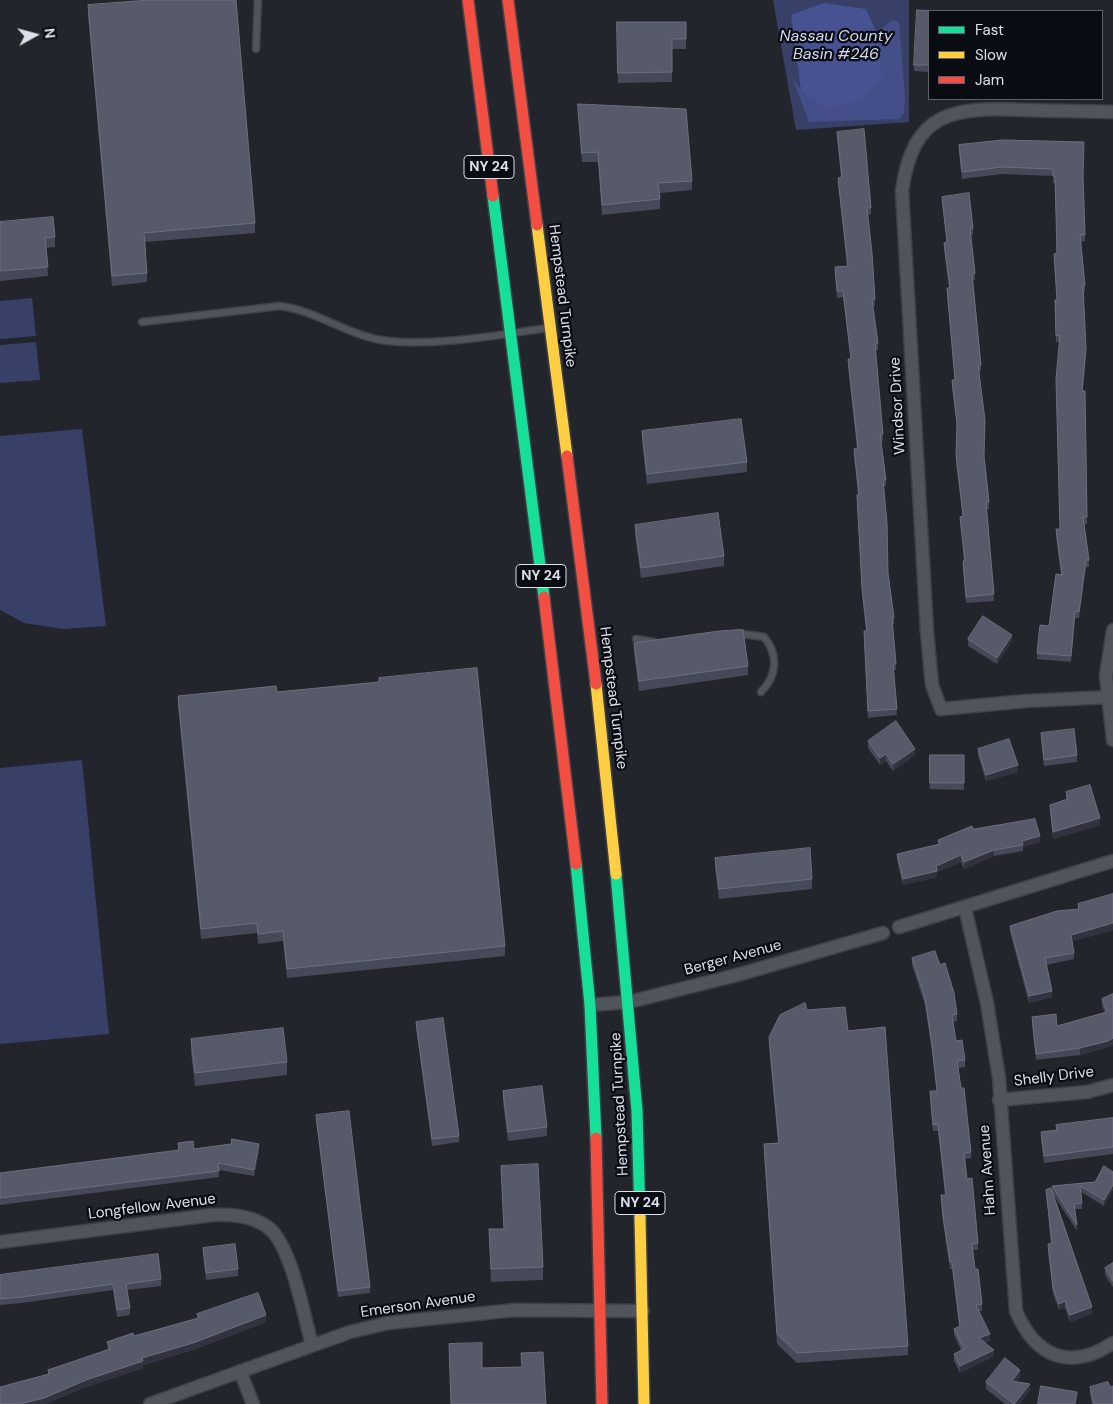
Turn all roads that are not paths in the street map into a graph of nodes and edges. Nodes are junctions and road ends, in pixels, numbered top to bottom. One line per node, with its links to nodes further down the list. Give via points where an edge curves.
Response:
1 (258, 0): 4 (lane)
2 (468, 0): 8 (main road, Hempstead Turnpike / NY 24)
3 (508, 0): 7 (main road, Hempstead Turnpike / NY 24)
4 (256, 49)
5 (1113, 112): 14 (street, Windsor Drive, via 984,108 954,114 933,124 917,142 906,165 902,191 927,632 932,685 941,709)
6 (142, 322): 8 (lane, via 280,306 295,308 364,336 388,341 452,340)
7 (551, 328): 8 (lane); 20 (main road, Hempstead Turnpike / NY 24, via 605,754)
8 (510, 333): 21 (main road, Hempstead Turnpike / NY 24, via 566,777)
9 (1113, 630): 14 (street, via 1106,676)
10 (730, 634): 13 (lane, via 764,637 770,644 774,669 771,682)
11 (636, 639): 12 (lane)
12 (658, 643)
13 (761, 692)
14 (1109, 697): 15 (street)
15 (1113, 740)
16 (1113, 861): 17 (street)
17 (966, 908): 18 (street); 23 (street, Hahn Avenue, via 988,1003)
18 (899, 927)
19 (883, 932): 20 (street, Berger Avenue, via 737,975)
20 (629, 1002): 21 (street, Berger Avenue); 26 (main road, Hempstead Turnpike / NY 24, via 637,1111)
21 (590, 1005): 25 (main road, Hempstead Turnpike / NY 24)
22 (1113, 1085): 23 (street, Shelly Drive, via 1086,1092)
23 (999, 1100): 27 (street, Hahn Avenue, via 1011,1271 1016,1310 1024,1331 1034,1343 1069,1358 1088,1356)
24 (0, 1242): 28 (street, Longfellow Avenue, via 212,1216 247,1217 270,1229 285,1249)
25 (600, 1311): 26 (street, Emerson Avenue); 28 (street, Emerson Avenue, via 515,1310 434,1317 350,1332); 32 (main road, Hempstead Turnpike / NY 24)
26 (643, 1311): 33 (main road, Hempstead Turnpike / NY 24)
27 (1113, 1342)
28 (312, 1345): 29 (street, Emerson Avenue)
29 (240, 1371): 30 (street, Emerson Avenue); 31 (street)
30 (150, 1404)
31 (253, 1404)
32 (602, 1404)
33 (644, 1404)

